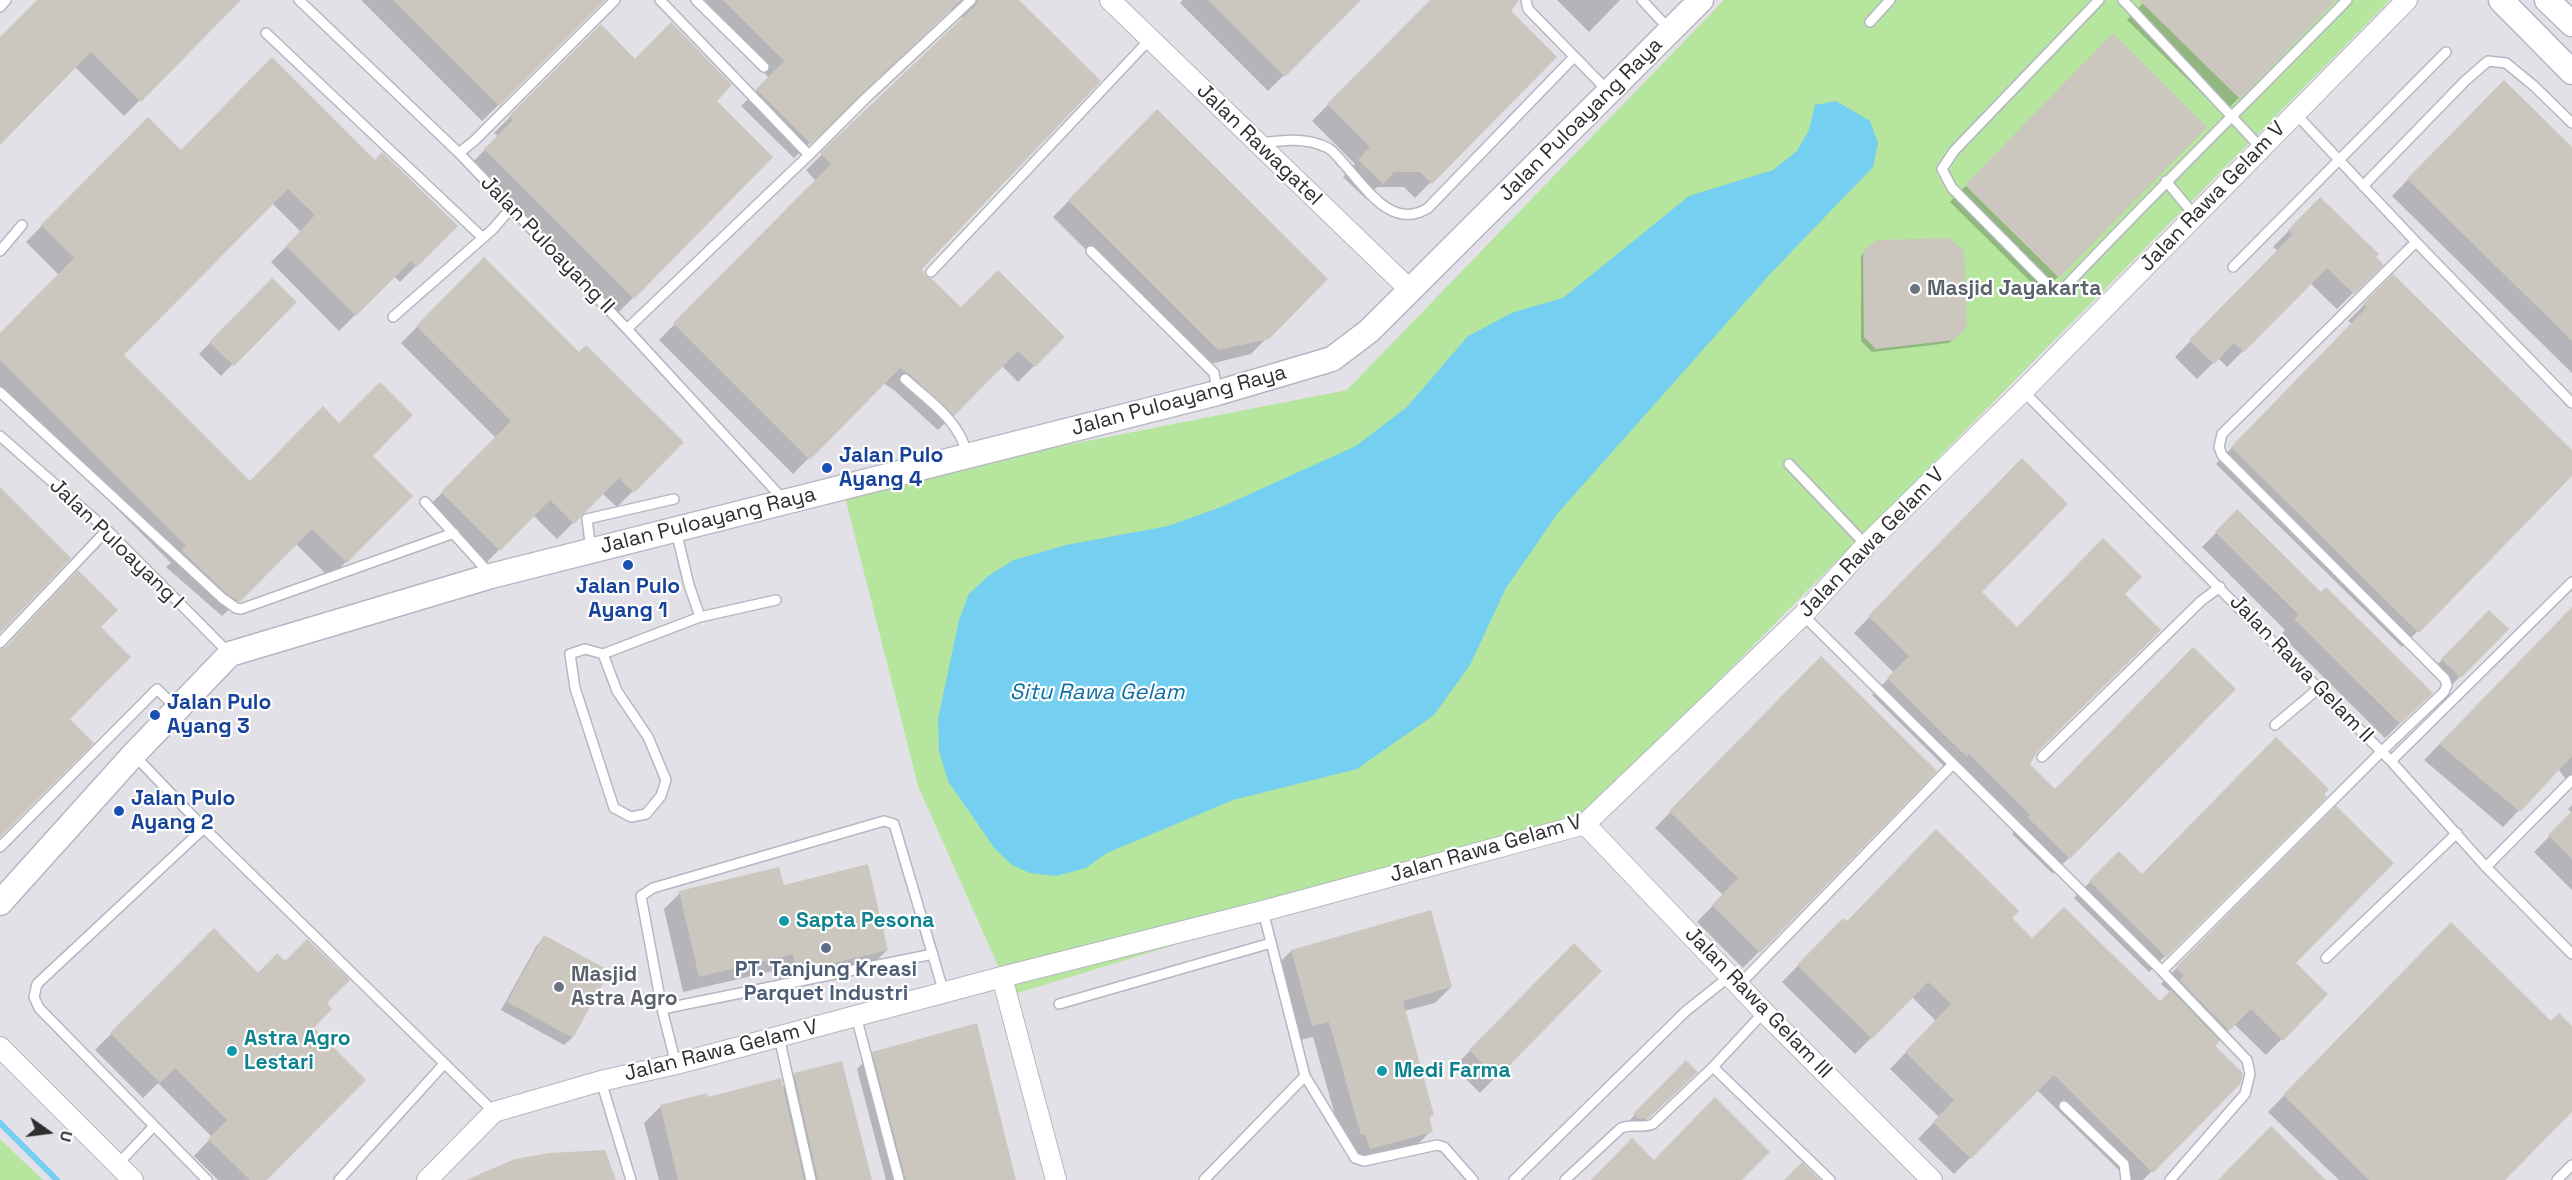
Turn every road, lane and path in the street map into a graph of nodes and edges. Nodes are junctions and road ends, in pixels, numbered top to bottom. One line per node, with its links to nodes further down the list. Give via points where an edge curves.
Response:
1 (6, 0): 18 (lane)
2 (299, 0): 34 (lane, Jalan Puloayang II)
3 (615, 0): 34 (lane)
4 (660, 0): 35 (lane)
5 (696, 0): 26 (lane)
6 (970, 0): 35 (lane)
7 (1110, 0): 23 (street, Jalan Rawagatel)
8 (1526, 0): 25 (lane, via 1528,9)
9 (1642, 0): 21 (lane)
10 (1701, 0): 21 (street, Jalan Puloayang Raya)
11 (1890, 0): 19 (lane)
12 (2099, 0): 37 (lane, via 1941,169 1952,188 2054,291 2065,288)
13 (2123, 0): 30 (lane)
14 (2347, 0): 30 (lane)
15 (2407, 0): 29 (street, Jalan Rawa Gelam V)
16 (2501, 0): 27 (street)
17 (2547, 0): 20 (street)
18 (0, 7)
19 (1870, 22)
20 (2572, 24)
21 (1670, 31): 28 (street, Jalan Puloayang Raya)
22 (266, 33): 42 (lane)
23 (1150, 39): 32 (street, Jalan Rawagatel); 47 (lane)
24 (2446, 52): 36 (lane)
25 (1574, 57): 28 (lane); 32 (lane, via 1418,214 1393,213 1330,149 1291,139)
26 (764, 67)
27 (2572, 72)
28 (1609, 93): 48 (street, Jalan Puloayang Raya)
29 (2295, 113): 33 (street, Jalan Rawa Gelam V); 36 (lane)
30 (2233, 117): 33 (lane); 37 (lane)
31 (2572, 123): 38 (lane, via 2506,63 2488,61)
32 (1257, 144): 48 (street, Jalan Rawagatel)
33 (2261, 148): 40 (street, Jalan Rawa Gelam V)
34 (459, 153): 39 (lane, Jalan Puloayang II)
35 (809, 155): 50 (lane)
36 (2340, 161): 38 (lane); 46 (lane)
37 (2166, 181): 40 (lane)
38 (2363, 186): 43 (lane)
39 (511, 208): 42 (lane); 50 (lane, Jalan Puloayang II)
40 (2195, 216): 52 (street, Jalan Rawa Gelam V)
41 (22, 225): 44 (lane)
42 (483, 238): 49 (lane)
43 (2416, 242): 55 (lane); 79 (lane, via 2222,434 2219,447 2222,455 2445,679 2444,692)
44 (0, 251)
45 (1091, 251): 54 (lane, via 1214,373)
46 (2233, 267)
47 (931, 272)
48 (1409, 289): 54 (street, Jalan Puloayang Raya, via 1369,330 1332,359)
49 (393, 317)
50 (627, 330): 60 (lane, Jalan Puloayang II)
51 (905, 379): 57 (lane, via 956,425)
52 (2023, 391): 65 (street, Jalan Rawa Gelam V); 69 (lane, Jalan Rawa Gelam II)
53 (0, 392): 64 (lane, via 236,608)
54 (1217, 393): 57 (street, Jalan Puloayang Raya)
55 (2572, 403)
56 (0, 436): 63 (lane, Jalan Puloayang I)
57 (967, 456): 60 (street, Jalan Puloayang Raya)
58 (1789, 464): 65 (lane)
59 (674, 500): 66 (lane, via 587,519)
60 (784, 501): 62 (street, Jalan Puloayang Raya)
61 (425, 502): 64 (lane)
62 (676, 529): 66 (street, Jalan Puloayang Raya); 72 (lane)
63 (107, 530): 73 (lane); 74 (lane, Jalan Puloayang I)
64 (454, 532): 67 (lane)
65 (1866, 545): 71 (street, Jalan Rawa Gelam V)
66 (591, 550): 67 (street, Jalan Puloayang Raya)
67 (491, 576): 74 (street, Jalan Puloayang Raya)
68 (2572, 582): 82 (lane)
69 (2220, 587): 76 (lane, Jalan Rawa Gelam II); 81 (lane)
70 (776, 600): 72 (lane)
71 (1803, 615): 83 (lane); 85 (street, Jalan Rawa Gelam V)
72 (700, 617): 75 (lane)
73 (0, 643)
74 (230, 654): 77 (street, Jalan Puloayang Raya)
75 (603, 654): 75 (lane, via 617,691 648,737 666,780 661,796 646,814 631,818 614,808 571,665 570,654 585,649)
76 (2319, 688): 78 (lane); 79 (lane, Jalan Rawa Gelam II)
77 (177, 709): 80 (street, Jalan Puloayang Raya); 88 (lane, via 158,689)
78 (2275, 725)
79 (2381, 752): 82 (lane, Jalan Rawa Gelam II); 96 (lane)
80 (134, 754): 86 (lane); 90 (street, Jalan Puloayang Raya)
81 (2042, 757)
82 (2391, 761): 87 (lane, Jalan Rawa Gelam II)
83 (1952, 765): 96 (lane); 98 (lane)
84 (2572, 780): 89 (lane)
85 (1585, 825): 91 (street, Jalan Rawa Gelam V); 98 (street, Jalan Rawa Gelam III)
86 (204, 828): 106 (lane); 113 (lane, via 38,984 34,997 39,1008)
87 (2457, 833): 89 (lane, Jalan Rawa Gelam II); 95 (lane)
88 (0, 847)
89 (2486, 867): 94 (lane, Jalan Rawa Gelam II)
90 (0, 903)
91 (1263, 911): 92 (lane); 97 (street, Jalan Rawa Gelam V)
92 (1271, 943): 100 (lane); 109 (lane)
93 (933, 954): 99 (lane); 101 (lane); 101 (lane, via 894,824 884,821 653,888 641,896)
94 (2572, 954)
95 (2326, 958)
96 (2162, 971): 131 (lane, via 2247,1060 2250,1074 2245,1094)
97 (1002, 976): 99 (street, Jalan Rawa Gelam V); 124 (street)
98 (1735, 980): 102 (street, Jalan Rawa Gelam III); 127 (lane, via 1686,1011)
99 (944, 993): 103 (street, Jalan Rawa Gelam V)
100 (1059, 1004)
101 (662, 1009): 107 (lane)
102 (1764, 1012): 108 (lane); 116 (street, Jalan Rawa Gelam III)
103 (856, 1016): 104 (street, Jalan Rawa Gelam V); 123 (lane)
104 (778, 1037): 107 (street, Jalan Rawa Gelam V); 122 (lane)
105 (0, 1047): 114 (street)
106 (444, 1064): 112 (lane); 119 (lane)
107 (676, 1064): 110 (street, Jalan Rawa Gelam V)
108 (1713, 1067): 128 (lane, via 1653,1124 1621,1128); 129 (lane)
109 (1305, 1076): 125 (lane); 126 (lane, via 1355,1158 1364,1161 1437,1144)
110 (601, 1081): 112 (street, Jalan Rawa Gelam V); 121 (lane)
111 (2064, 1106): 130 (lane, via 2124,1164)
112 (494, 1112): 120 (street, Jalan Rawa Gelam V)
113 (153, 1127): 114 (lane); 118 (lane)
114 (118, 1164): 117 (street)
115 (2572, 1165): 132 (lane)
116 (1925, 1178)
117 (133, 1180)
118 (207, 1180)
119 (339, 1180)
120 (427, 1180)
121 (631, 1180)
122 (811, 1180)
123 (899, 1180)
124 (1056, 1180)
125 (1204, 1180)
126 (1473, 1180)
127 (1514, 1180)
128 (1565, 1180)
129 (1830, 1180)
130 (2126, 1180)
131 (2170, 1180)
132 (2557, 1180)

